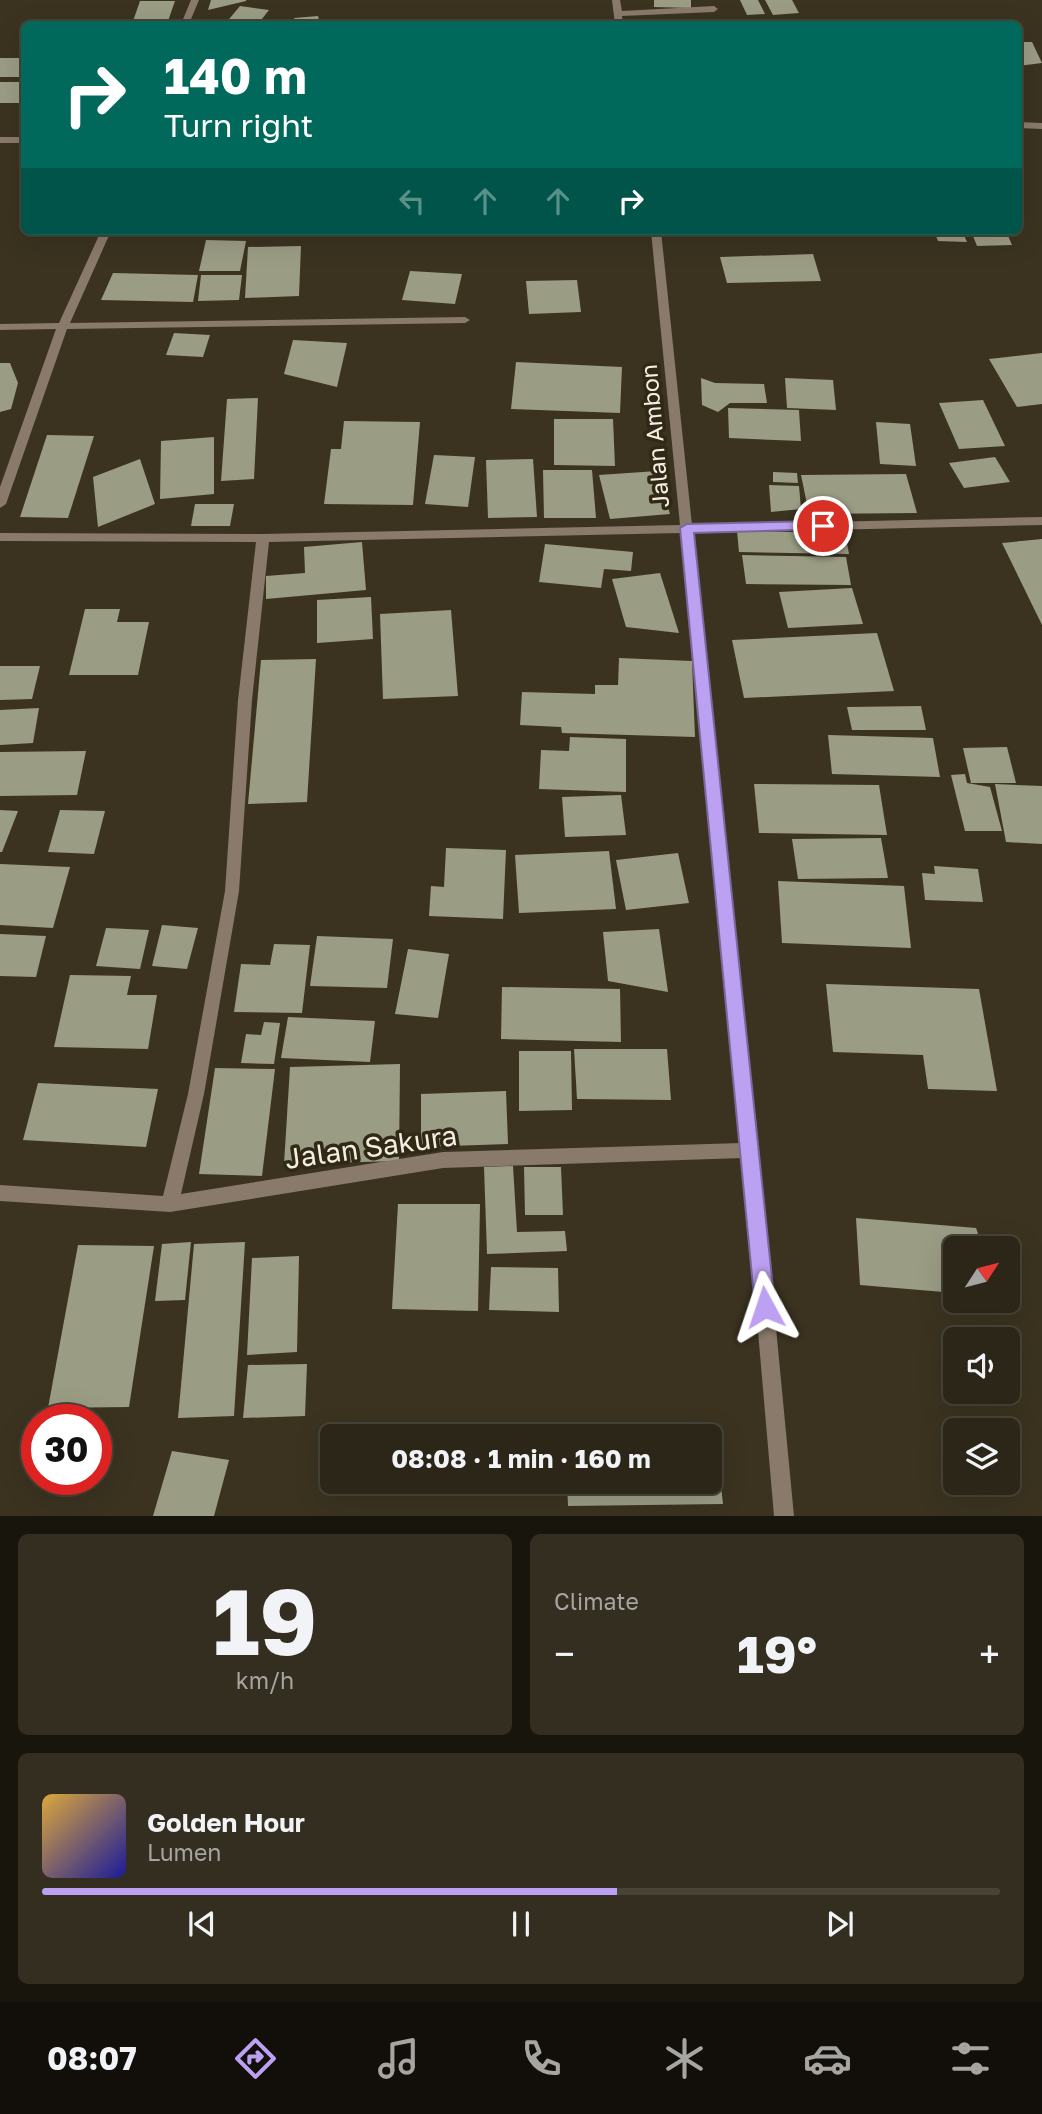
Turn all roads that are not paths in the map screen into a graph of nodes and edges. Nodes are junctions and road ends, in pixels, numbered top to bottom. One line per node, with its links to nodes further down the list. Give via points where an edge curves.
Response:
1 (195, 0): 5 (street)
2 (616, 0): 4 (street)
3 (715, 9): 4 (street)
4 (617, 14): 6 (street)
5 (186, 21)
6 (618, 21)
7 (1022, 125): 8 (street)
8 (1042, 126)
9 (0, 140): 10 (street)
10 (21, 140)
11 (104, 235): 14 (street)
12 (656, 235): 18 (street, Jalan Ambon)
13 (465, 320): 14 (street)
14 (63, 326): 15 (street); 16 (street)
15 (0, 327)
16 (0, 504)
17 (1042, 521): 18 (street)
18 (687, 528): 20 (street); 21 (street, Jalan Ambon)
19 (0, 537): 20 (street)
20 (262, 538): 23 (street, via 232,891 196,1094)
21 (751, 1150): 23 (street, Jalan Sakura, via 443,1160); 24 (street, Jalan Ambon)
22 (0, 1193): 23 (street, Jalan Sakura)
23 (170, 1204)
24 (784, 1516)

